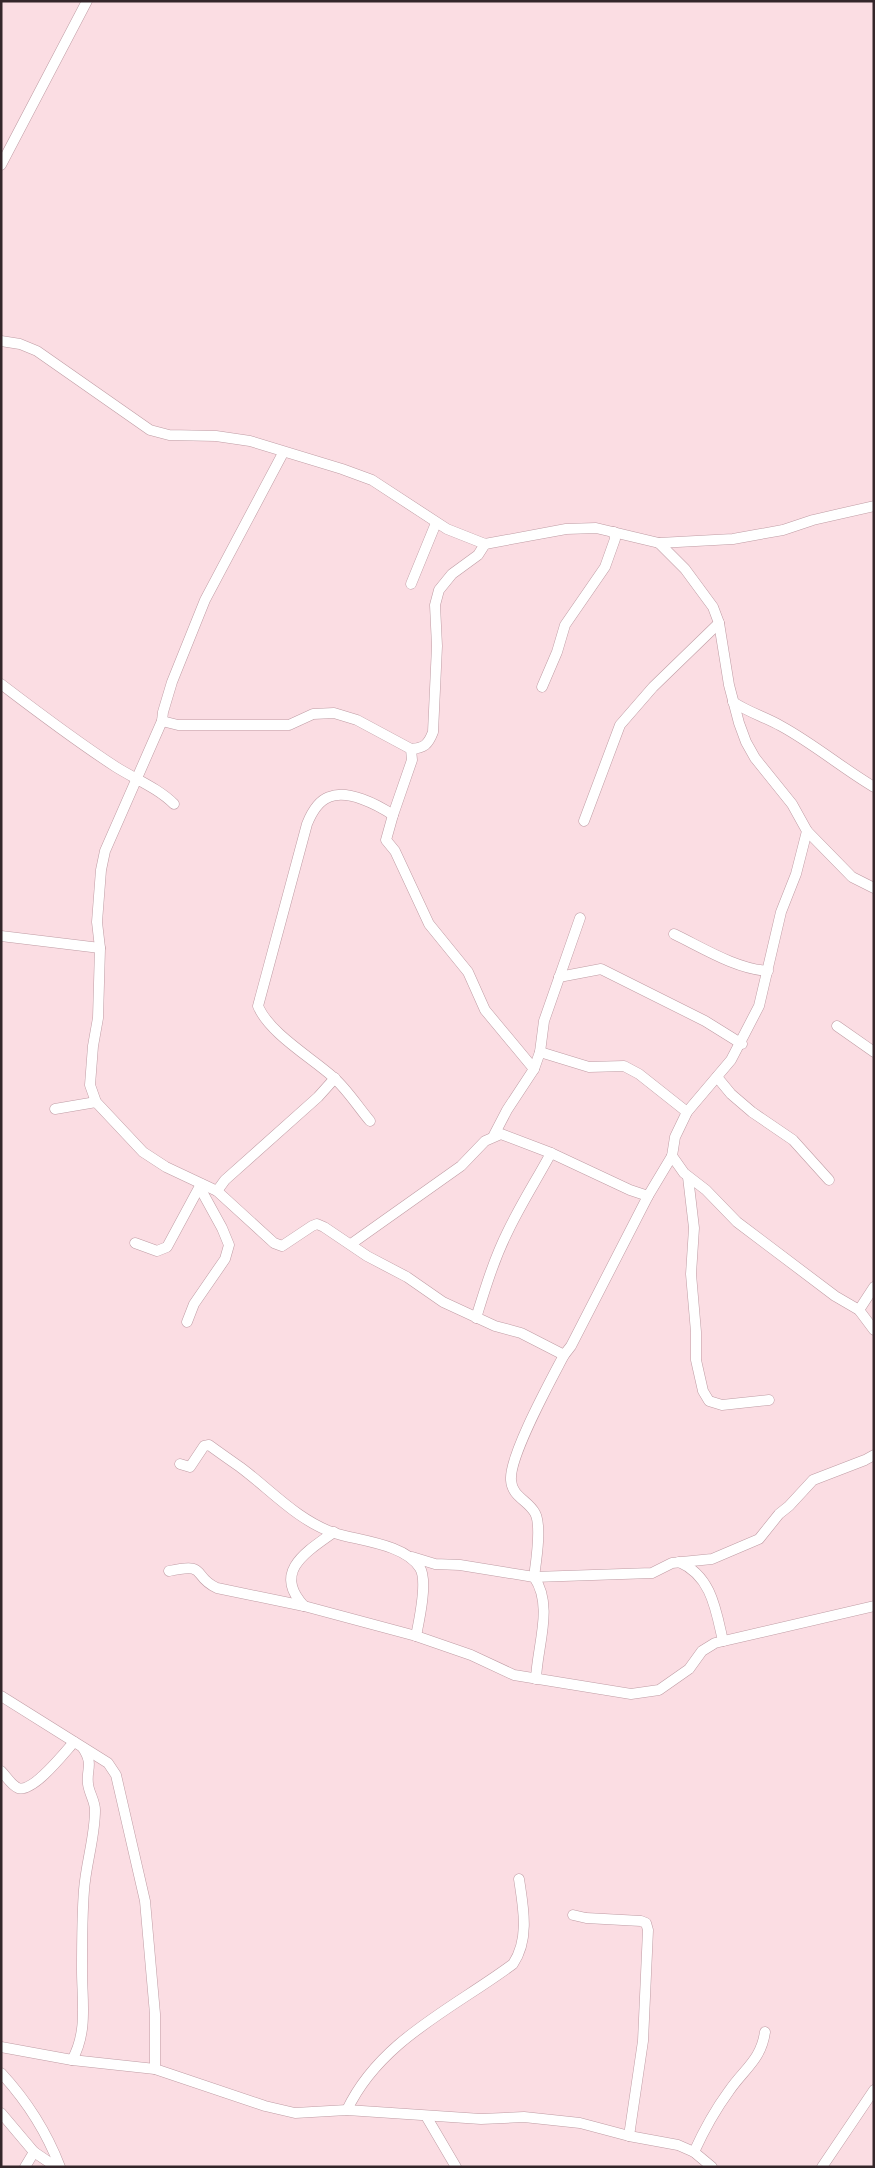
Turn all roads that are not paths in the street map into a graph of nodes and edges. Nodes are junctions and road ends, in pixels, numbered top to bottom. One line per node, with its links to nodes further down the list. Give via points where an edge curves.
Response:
1 (87, 1): 2 (street)
2 (1, 165)
3 (1, 341): 4 (street, via 37,351 150,430 169,435 232,438)
4 (283, 452): 6 (street, via 372,480); 15 (street, via 205,600 172,682)
5 (874, 506): 8 (street, via 784,530 733,539)
6 (436, 523): 9 (street); 10 (street)
7 (614, 532): 8 (street); 9 (street, via 596,528 566,529); 13 (street, via 615,539 605,567 565,625)
8 (659, 543): 11 (street, via 708,598)
9 (485, 544): 16 (street, via 478,555 452,574 439,590 435,605 437,646 433,732 429,743 422,748)
10 (411, 584)
11 (719, 623): 14 (street); 21 (street, via 653,687 620,725)
12 (1, 684): 17 (street, via 58,729)
13 (542, 687)
14 (733, 702): 18 (street, via 814,745); 22 (street, via 750,750 792,804)
15 (162, 721): 16 (street, via 289,725 313,714 334,713 357,720); 17 (street)
16 (411, 749): 20 (street, via 412,760)
17 (136, 780): 19 (street, via 165,795); 27 (street, via 105,851 97,922)
18 (874, 787)
19 (174, 804)
20 (393, 815): 34 (street, via 386,840 395,851 429,924 468,972 485,1010); 36 (street, via 378,805 345,796 330,796 311,815 259,1001 262,1015 297,1049)
21 (584, 821)
22 (807, 831): 23 (street, via 852,877); 28 (street)
23 (874, 888)
24 (580, 918): 29 (street)
25 (674, 934): 28 (street, via 733,962)
26 (1, 936): 27 (street)
27 (100, 948): 37 (street, via 98,1018 92,1046 90,1085)
28 (768, 971): 31 (street, via 759,1006)
29 (559, 977): 31 (street, via 602,969 705,1021); 32 (street, via 544,1021)
30 (836, 1026): 33 (street)
31 (742, 1044): 35 (street)
32 (540, 1052): 34 (street); 39 (street, via 589,1066 624,1066)
33 (874, 1052)
34 (534, 1069): 41 (street)
35 (717, 1077): 39 (street); 45 (street, via 752,1112 792,1140)
36 (335, 1078): 40 (street); 47 (street)
37 (96, 1102): 38 (street); 46 (street, via 143,1152)
38 (55, 1109)
39 (687, 1112): 43 (street, via 675,1136)
40 (370, 1121)
41 (494, 1135): 42 (street, via 501,1134); 50 (street, via 461,1166)
42 (552, 1153): 48 (street); 53 (street, via 507,1233)
43 (672, 1156): 44 (street); 48 (street)
44 (688, 1177): 52 (street, via 706,1190 737,1222 835,1296); 57 (street, via 694,1228 691,1274 696,1360 703,1391 710,1401 722,1405)
45 (829, 1180)
46 (200, 1186): 47 (street); 49 (street, via 167,1247 157,1251); 54 (street, via 229,1245 225,1259 194,1304)
47 (217, 1191): 50 (street, via 274,1243 282,1246 317,1224)
48 (648, 1196): 56 (street)
49 (135, 1243)
50 (351, 1244): 53 (street, via 443,1302)
51 (874, 1287): 52 (street)
52 (859, 1310): 55 (street)
53 (476, 1318): 56 (street)
54 (188, 1322)
55 (874, 1330)
56 (564, 1354): 64 (street, via 511,1469 512,1487 536,1513 539,1539)
57 (769, 1400)
58 (874, 1455): 62 (street, via 813,1480 779,1514 760,1539 712,1559)
59 (180, 1464): 60 (street, via 190,1467 204,1446 209,1445 312,1523)
60 (334, 1532): 61 (street); 65 (street, via 307,1552 290,1576 296,1598)
61 (412, 1557): 64 (street, via 435,1564); 67 (street, via 424,1580)
62 (678, 1562): 64 (street, via 652,1573); 68 (street, via 696,1572 705,1583 712,1597)
63 (169, 1571): 65 (street, via 192,1568 217,1588)
64 (534, 1577): 69 (street, via 544,1600)
65 (304, 1606): 67 (street)
66 (874, 1606): 68 (street)
67 (416, 1636): 69 (street, via 471,1655 505,1672)
68 (723, 1641): 69 (street, via 702,1650 688,1669 659,1690 649,1693 631,1694)
69 (536, 1679)
70 (1, 1696): 71 (street)
71 (74, 1742): 72 (street); 73 (street, via 28,1788 12,1784)
72 (83, 1748): 78 (street, via 88,1756 88,1783 95,1808 84,1892 84,2017 79,2047); 79 (street, via 108,1763 116,1775 145,1901 154,2006)
73 (1, 1770)
74 (519, 1879): 82 (street, via 524,1937 519,1956 513,1964 415,2031 386,2055 357,2089)
75 (573, 1915): 85 (street, via 641,1921 648,1930 643,2041)
76 (766, 2032): 87 (street, via 758,2056 719,2105)
77 (1, 2047): 78 (street)
78 (72, 2060): 79 (street)
79 (155, 2069): 82 (street, via 295,2113)
80 (1, 2073): 89 (street, via 50,2142)
81 (874, 2090): 92 (street)
82 (347, 2110): 84 (street)
83 (1, 2113): 86 (street)
84 (426, 2116): 85 (street, via 524,2117 580,2123); 90 (street)
85 (629, 2136): 87 (street, via 678,2145)
86 (34, 2152): 88 (street); 89 (street)
87 (694, 2152): 91 (street)
88 (25, 2167)
89 (58, 2167)
90 (456, 2167)
91 (712, 2167)
92 (822, 2167)

